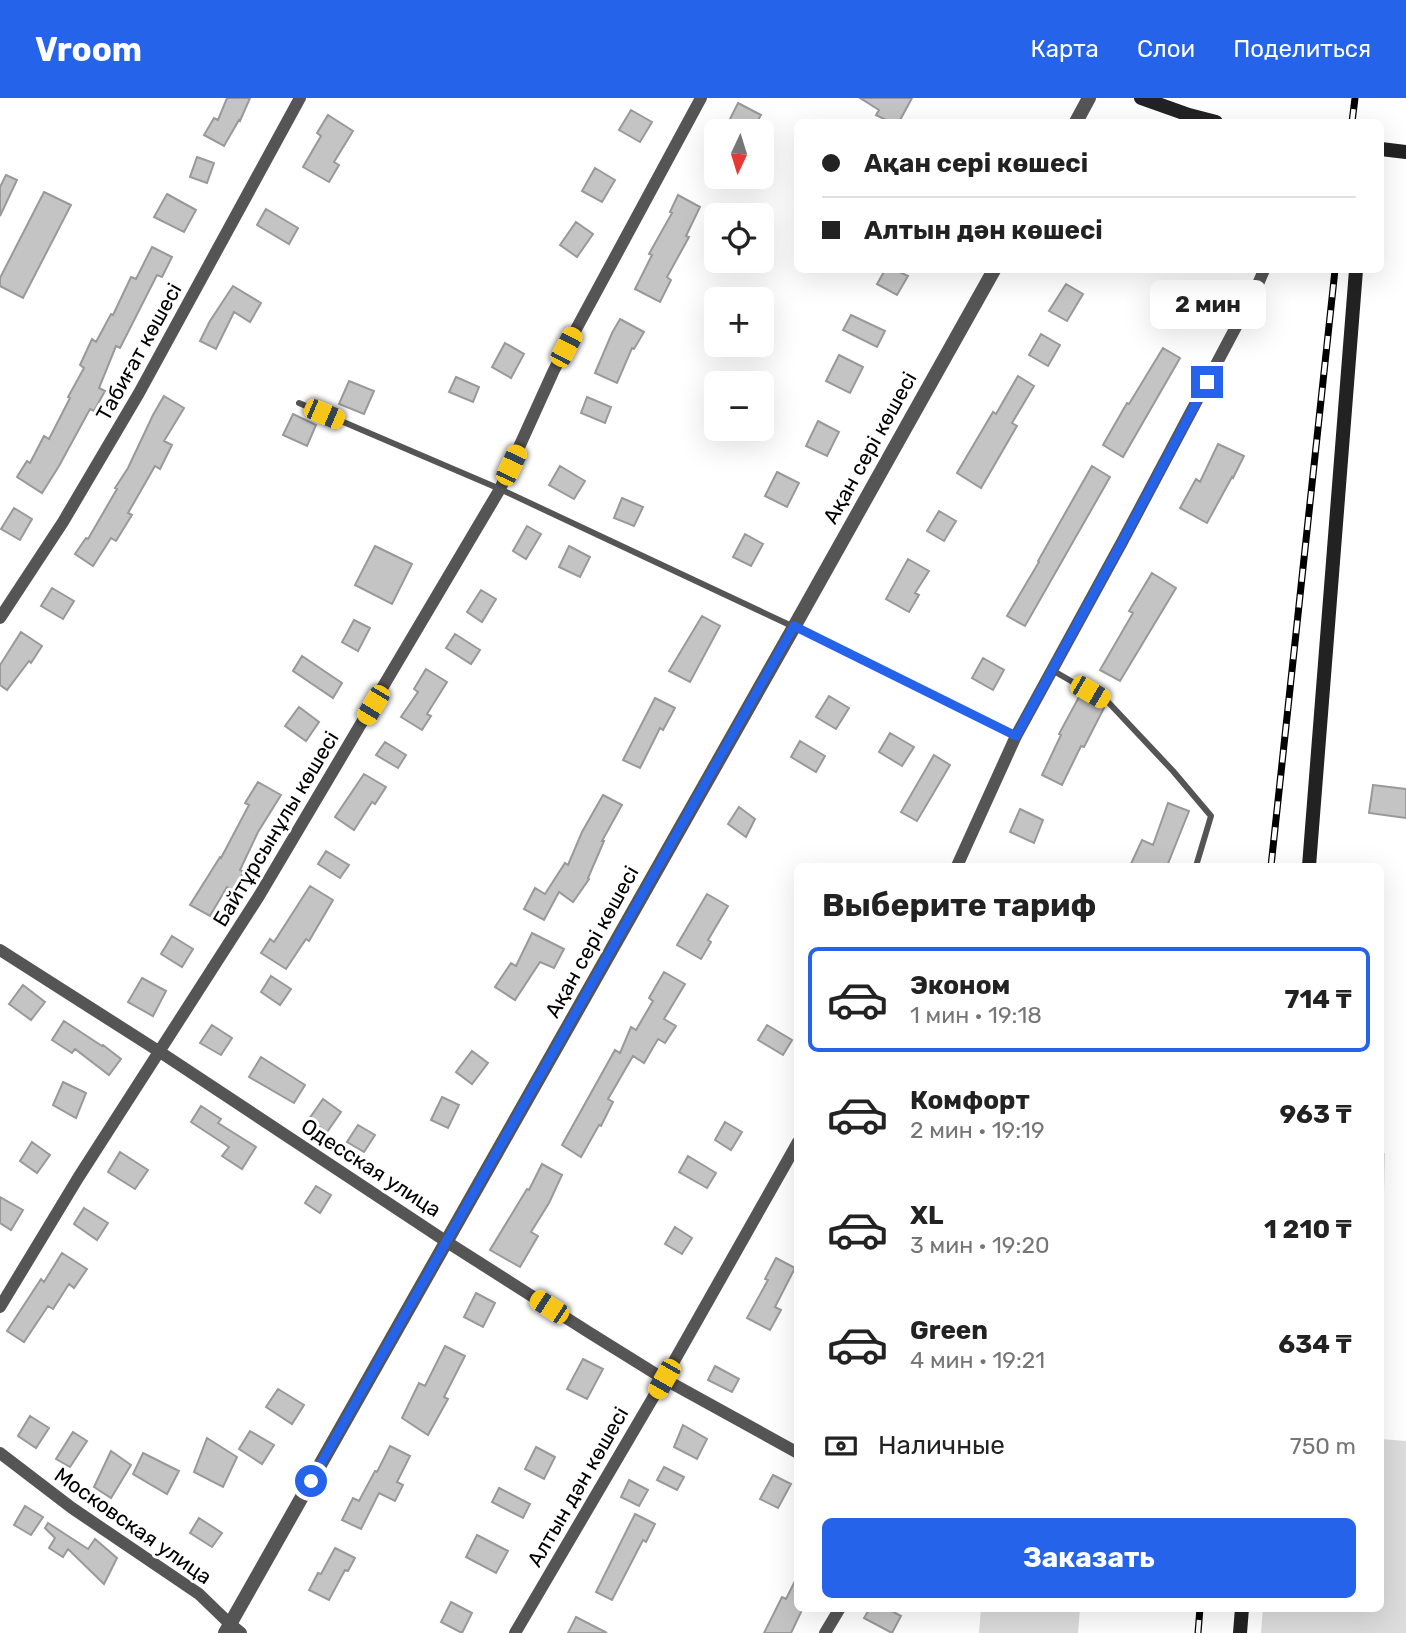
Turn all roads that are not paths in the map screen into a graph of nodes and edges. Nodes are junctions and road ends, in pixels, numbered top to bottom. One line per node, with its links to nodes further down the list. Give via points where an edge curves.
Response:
1 (300, 98): 14 (street, Табиғат көшесі, via 139,393)
2 (701, 98): 13 (street, Байтұрсынұлы көшесі, via 554,370)
3 (1089, 98): 5 (street)
4 (1141, 98): 6 (main road)
5 (1078, 119)
6 (1204, 119)
7 (1384, 149): 8 (main road)
8 (1406, 152)
9 (991, 273): 15 (street, Ақан сері көшесі)
10 (1263, 273): 16 (street)
11 (1356, 273): 20 (main road)
12 (299, 403): 13 (lane)
13 (500, 489): 15 (lane); 22 (street, Байтұрсынұлы көшесі, via 259,896)
14 (0, 618)
15 (794, 626): 17 (lane); 24 (street, Ақан сері көшесі)
16 (1052, 670): 17 (street); 19 (lane, via 1109,704 1211,816)
17 (1016, 736): 18 (street)
18 (959, 863)
19 (1197, 863)
20 (1309, 863)
21 (0, 950): 22 (street, Одесская улица)
22 (160, 1052): 24 (street, Одесская улица); 25 (street, Байтұрсынұлы көшесі)
23 (794, 1149): 26 (street, Алтын дән көшесі)
24 (447, 1242): 26 (street, Одесская улица); 31 (street, Ақан сері көшесі)
25 (0, 1307)
26 (664, 1379): 27 (street, Одесская улица); 32 (street, Алтын дән көшесі)
27 (794, 1451)
28 (0, 1453): 31 (street, Московская улица, via 199,1594)
29 (837, 1612): 33 (street)
30 (1242, 1612): 34 (main road)
31 (232, 1630)
32 (515, 1633)
33 (825, 1633)
34 (1240, 1633)

